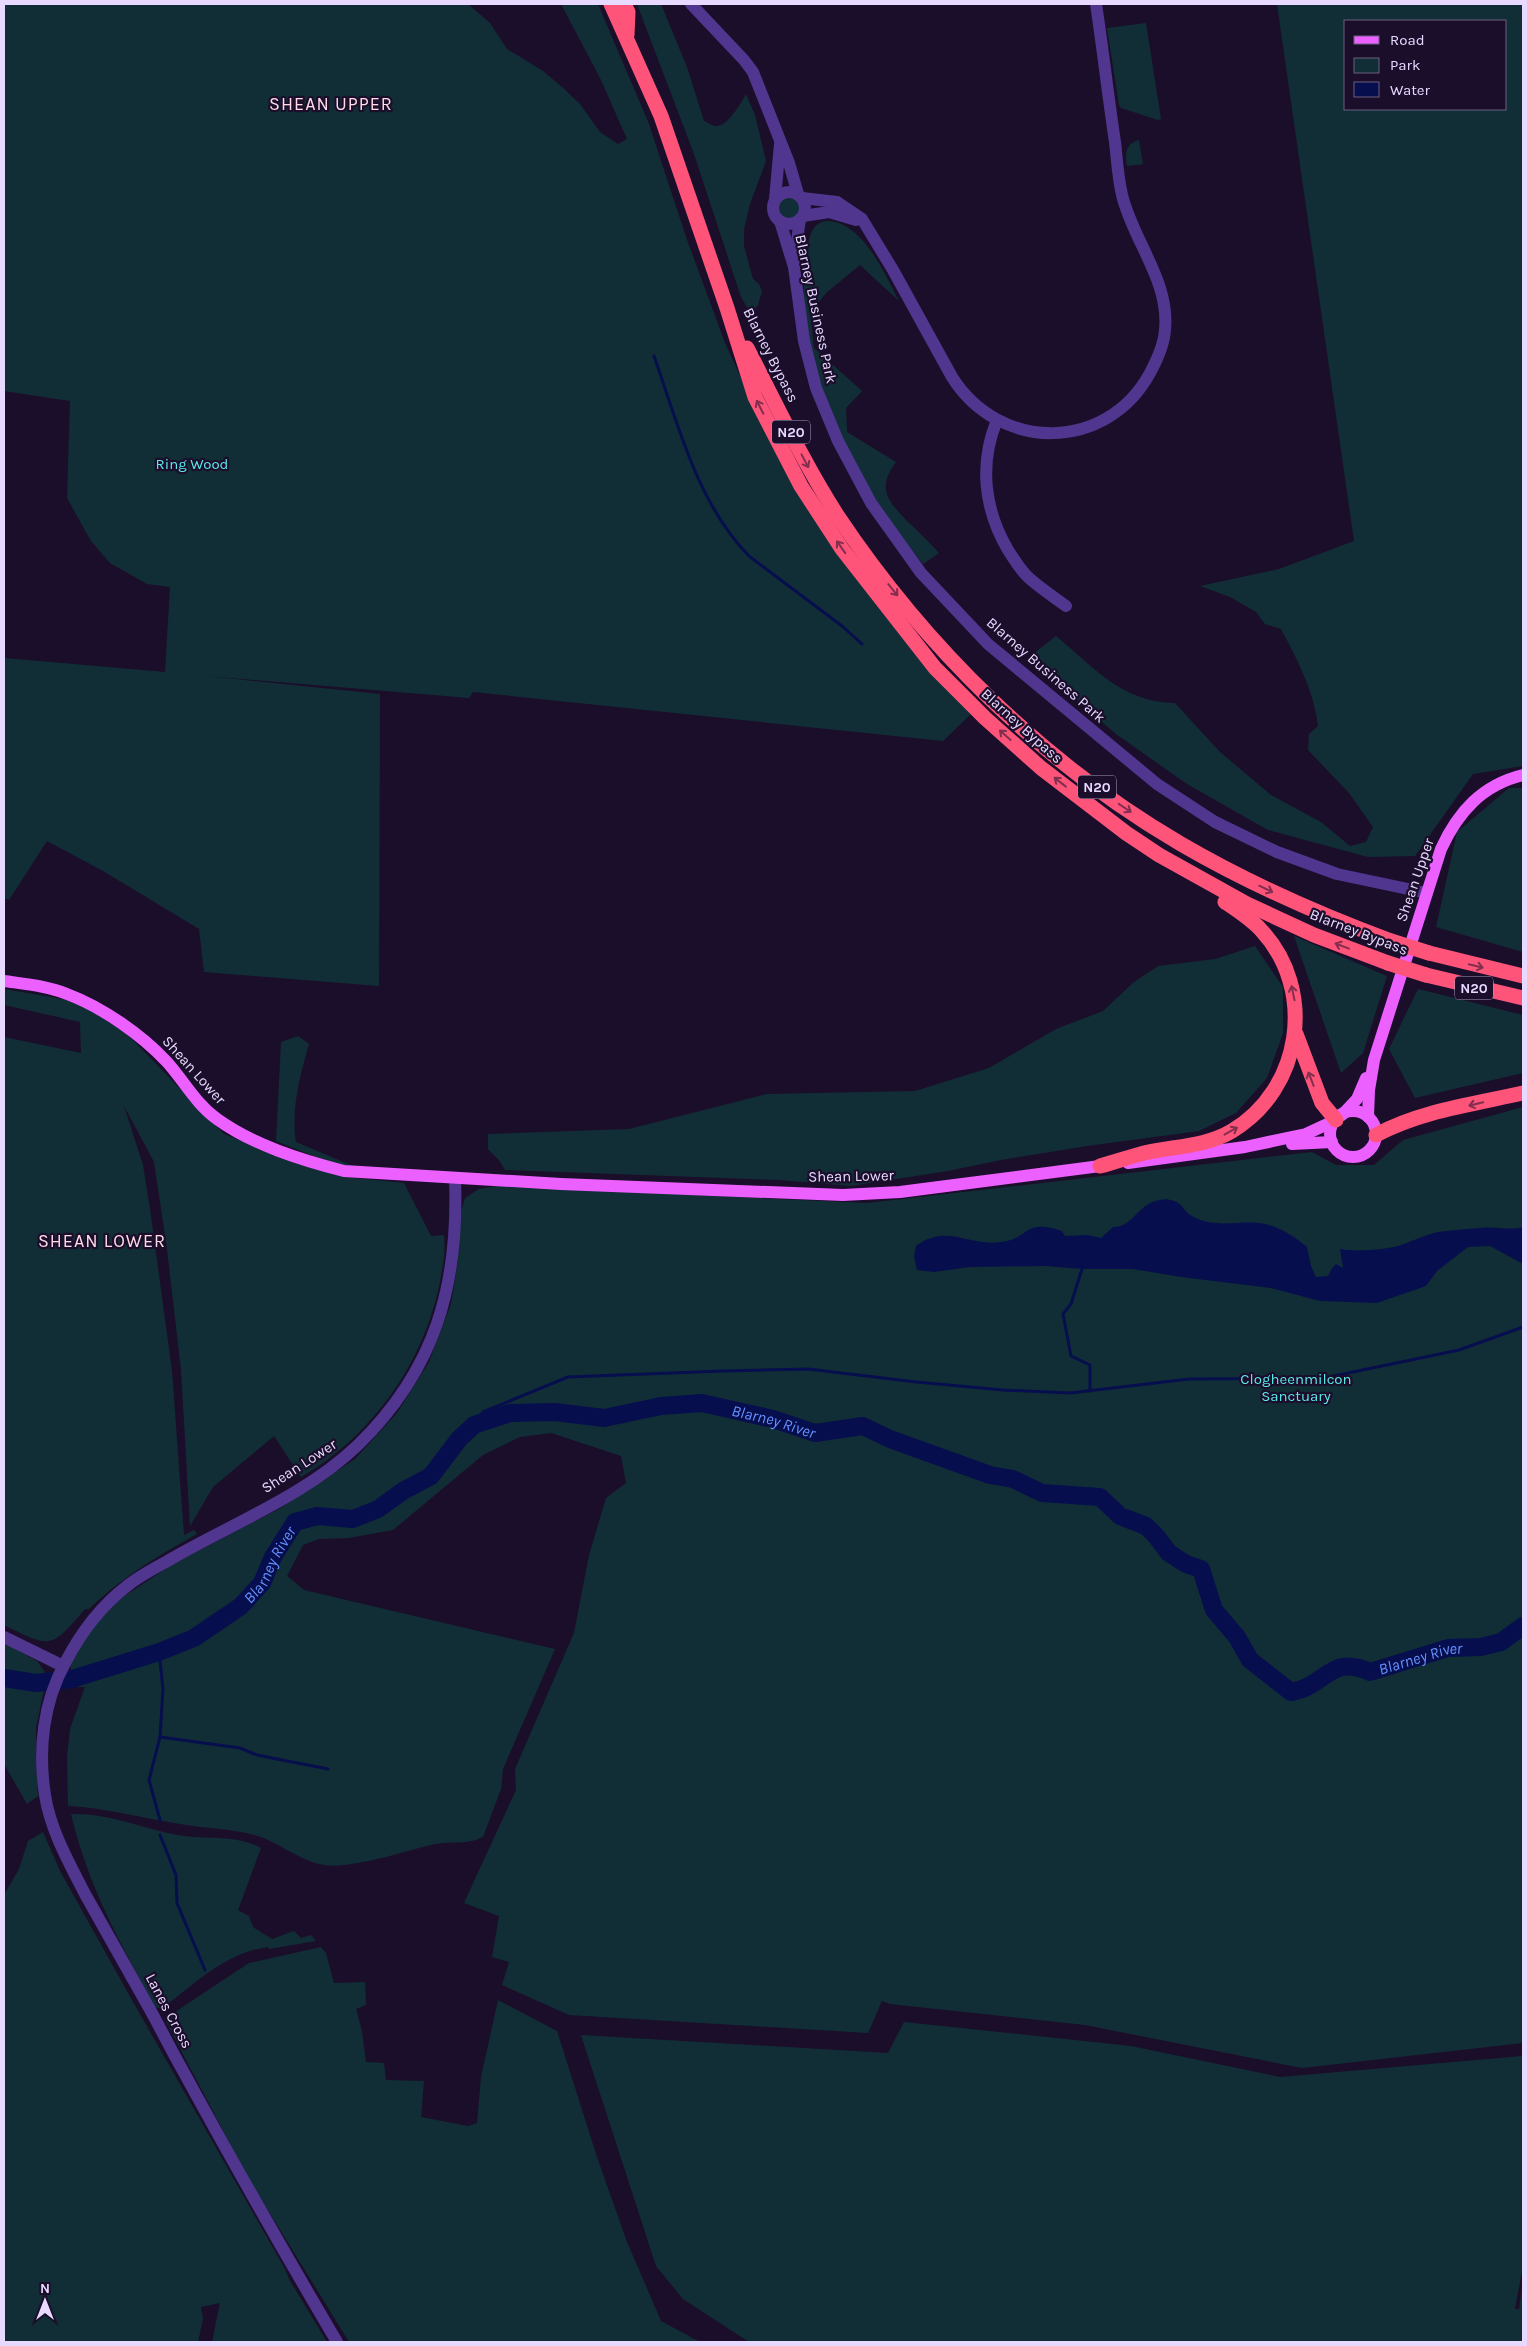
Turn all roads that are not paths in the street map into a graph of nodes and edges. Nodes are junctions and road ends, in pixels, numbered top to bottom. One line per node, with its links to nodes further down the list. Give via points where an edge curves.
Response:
1 (611, 4): 5 (highway, Blarney Bypass / N20)
2 (624, 4): 5 (highway, via 628,12)
3 (691, 4): 6 (street, via 752,72)
4 (1096, 4): 14 (street, via 1122,194 1162,289 1165,330 1158,360 1143,386 1121,409 1094,426 1038,434 1024,432)
5 (627, 38): 13 (highway, Blarney Bypass / N20, via 661,116)
6 (780, 144): 7 (street); 8 (street)
7 (800, 196): 8 (street, via 785,192); 9 (street, via 805,204); 11 (street, via 837,202)
8 (775, 199): 10 (street, via 772,208)
9 (802, 218): 10 (street, via 791,224); 11 (street, via 829,212); 12 (street)
10 (780, 221): 12 (street, Blarney Business Park)
11 (864, 223): 14 (street, via 961,391 978,408)
12 (794, 267): 18 (street, Blarney Business Park, via 804,341 816,388 855,476 871,504 921,573 988,644 1156,784 1215,822 1277,852 1337,874)
13 (728, 308): 17 (highway, Blarney Bypass / N20, one-way to 13, via 1041,768 985,718 941,674 854,565 801,486 755,398); 19 (highway, Blarney Bypass / N20, one-way to 19, bridge, via 816,481 857,544 948,656 1050,752 1108,796 1180,843 1300,905 1428,953)
14 (997, 420): 15 (street, via 987,448 986,490 991,514 1002,539 1028,578)
15 (1066, 606)
16 (1523, 775): 18 (main road, Shean Upper, via 1490,788 1464,809 1441,849)
17 (1126, 834): 21 (highway, Blarney Bypass / N20, one-way to 17, bridge, via 1426,975 1314,935 1246,904); 22 (highway, one-way to 17, via 1294,989 1273,944 1261,929)
18 (1428, 893): 23 (main road, Shean Upper)
19 (1523, 976)
20 (4, 981): 31 (main road, Shean Lower, via 66,993 129,1029 160,1054 210,1114 232,1129 272,1147 313,1163 344,1170)
21 (1523, 998)
22 (1296, 1033): 26 (highway, one-way to 22, via 1322,1104); 30 (highway, one-way to 22, via 1145,1153 1210,1141 1243,1123 1266,1102 1281,1081)
23 (1374, 1060): 25 (main road, Shean Upper); 26 (main road, Shean Upper, via 1357,1099)
24 (1523, 1092): 27 (highway, one-way to 27, via 1397,1124)
25 (1368, 1117): 26 (main road, via 1354,1112); 27 (main road)
26 (1337, 1119): 28 (main road, via 1330,1131); 29 (main road, Shean Lower, via 1306,1134)
27 (1376, 1135): 28 (main road, via 1371,1148 1354,1157 1342,1154)
28 (1332, 1142): 29 (main road, Shean Lower)
29 (1245, 1147): 30 (main road, Shean Lower)
30 (1100, 1166): 31 (main road, Shean Lower, via 872,1194)
31 (455, 1179): 33 (street, Shean Lower, via 452,1263 443,1307 425,1355 400,1397 378,1424 329,1469 129,1584 106,1605)
32 (4, 1637): 34 (street)
33 (72, 1649): 34 (street, via 65,1655); 35 (street, Shean Lower)
34 (43, 1657): 35 (street)
35 (61, 1671): 36 (street, Lanes Cross, via 50,1697 41,1763 45,1798 68,1862)
36 (337, 2342)

